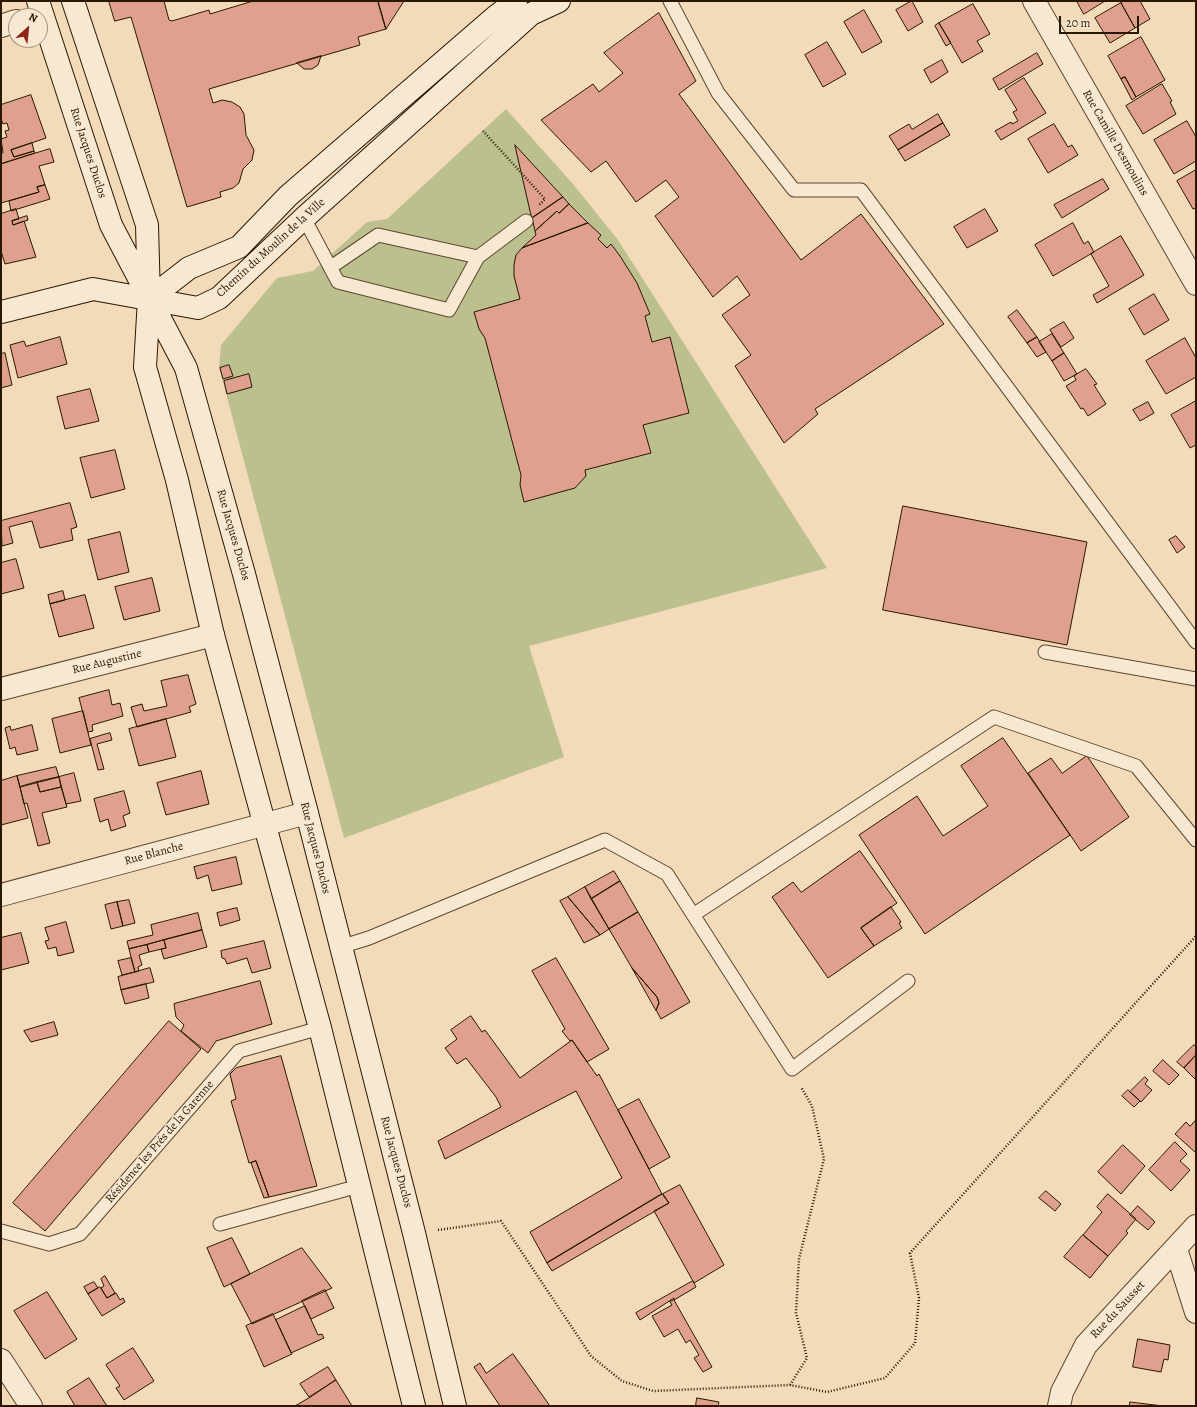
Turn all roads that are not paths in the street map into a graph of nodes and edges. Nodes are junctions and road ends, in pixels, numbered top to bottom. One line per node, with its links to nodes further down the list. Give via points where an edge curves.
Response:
1 (73, 1): 12 (main road, Rue Jacques Duclos, via 148,225)
2 (516, 1): 12 (main road, Chemin du Moulin de la Ville, via 288,196 239,247 189,268)
3 (559, 1): 7 (main road, Chemin du Moulin de la Ville, via 531,14)
4 (670, 1): 15 (lane, via 718,93 794,190 861,190)
5 (1034, 1): 11 (main road, Rue Camille Desmoulins)
6 (48, 39): 12 (main road, Rue Jacques Duclos, via 111,225)
7 (304, 218): 10 (lane); 12 (main road, Chemin du Moulin de la Ville, via 219,298 198,308)
8 (526, 221): 9 (lane)
9 (478, 257): 10 (lane, via 378,235); 10 (lane, via 449,310 338,282)
10 (330, 267)
11 (1196, 284)
12 (149, 299): 13 (main road, via 93,289); 14 (main road, Rue Jacques Duclos, via 145,367 177,480); 19 (main road, Rue Jacques Duclos, via 186,368)
13 (1, 312)
14 (213, 635): 18 (main road, Rue Augustine); 20 (main road, Rue Jacques Duclos)
15 (1196, 642)
16 (1045, 652): 17 (lane)
17 (1196, 679)
18 (1, 689)
19 (307, 813): 20 (main road, Rue Blanche); 24 (main road, Rue Jacques Duclos)
20 (266, 824): 22 (main road, Rue Blanche); 26 (main road, Rue Jacques Duclos)
21 (1196, 840): 23 (lane, via 1136,766 994,717)
22 (1, 895)
23 (693, 915): 24 (lane, via 667,874 605,840 369,938); 25 (lane, via 792,1069)
24 (340, 947): 36 (main road, Rue Jacques Duclos, via 414,1233)
25 (908, 981)
26 (320, 1028): 27 (main road, Rue Jacques Duclos); 30 (lane, Résidence les Prés de la Garenne, via 239,1051 80,1234 49,1244)
27 (359, 1186): 28 (lane); 35 (main road, Rue Jacques Duclos)
28 (220, 1224)
29 (1196, 1226): 31 (main road, Rue du Sausset)
30 (1, 1231)
31 (1176, 1249): 32 (main road); 37 (main road, Rue du Sausset, via 1086,1345 1062,1392)
32 (1196, 1312)
33 (1, 1360): 34 (main road)
34 (31, 1406)
35 (414, 1406)
36 (455, 1406)
37 (1059, 1406)

